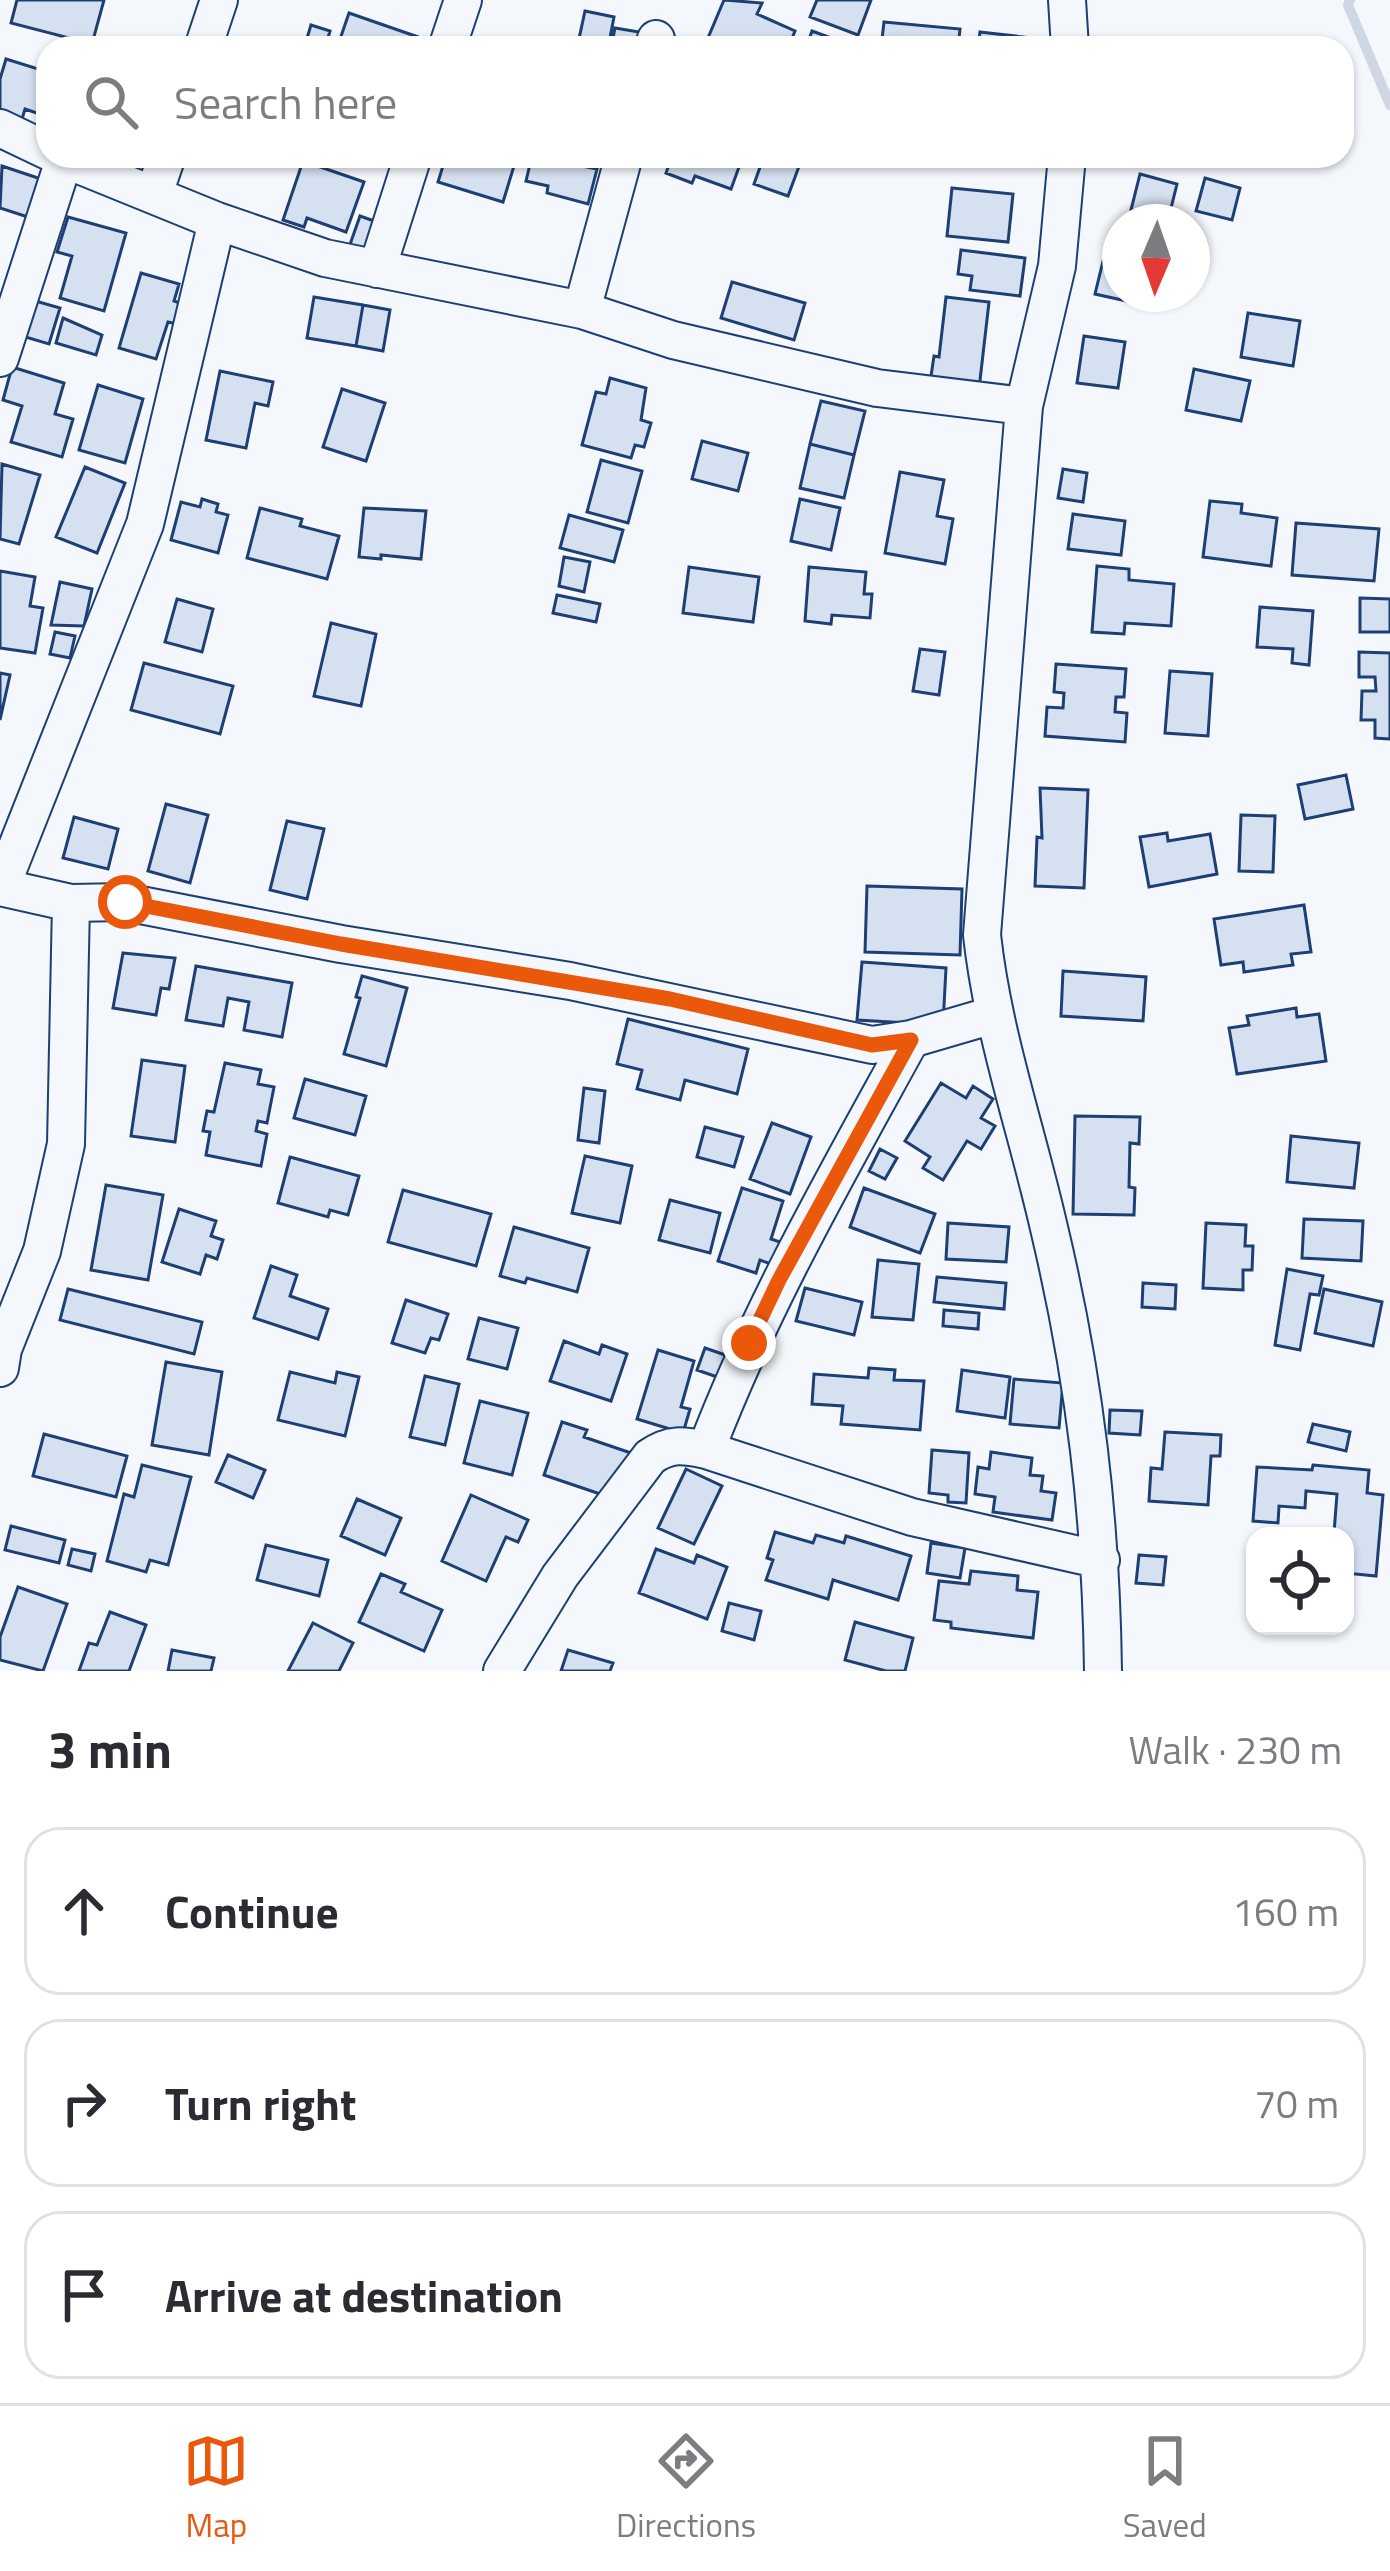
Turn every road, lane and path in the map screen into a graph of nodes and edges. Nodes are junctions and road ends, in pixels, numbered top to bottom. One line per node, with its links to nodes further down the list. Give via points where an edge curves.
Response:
1 (219, 0): 4 (street)
2 (463, 0): 5 (street)
3 (1067, 0): 6 (street)
4 (207, 36)
5 (451, 36)
6 (1069, 36)
7 (0, 128): 8 (street)
8 (36, 146)
9 (53, 168): 19 (street)
10 (87, 168): 15 (street)
11 (163, 168): 15 (street)
12 (409, 168): 17 (street)
13 (621, 168): 18 (street)
14 (1066, 168): 20 (street, via 1057,266)
15 (154, 194): 16 (street)
16 (218, 221): 17 (street); 21 (street, via 146,524)
17 (377, 269): 18 (street)
18 (582, 310): 20 (street, via 877,388)
19 (0, 358)
20 (1024, 406): 23 (street, via 982,935)
21 (1, 887): 22 (street)
22 (71, 903): 24 (street, via 125,902 570,981 872,1045); 25 (street, via 65,1144 42,1251)
23 (993, 1015): 24 (street); 27 (street, via 1072,1332)
24 (911, 1040): 26 (street, via 779,1280)
25 (1, 1355)
26 (706, 1450): 27 (street, via 912,1517); 28 (street, via 682,1444 650,1457 549,1592)
27 (1101, 1559): 29 (street)
28 (502, 1671)
29 (1103, 1671)

